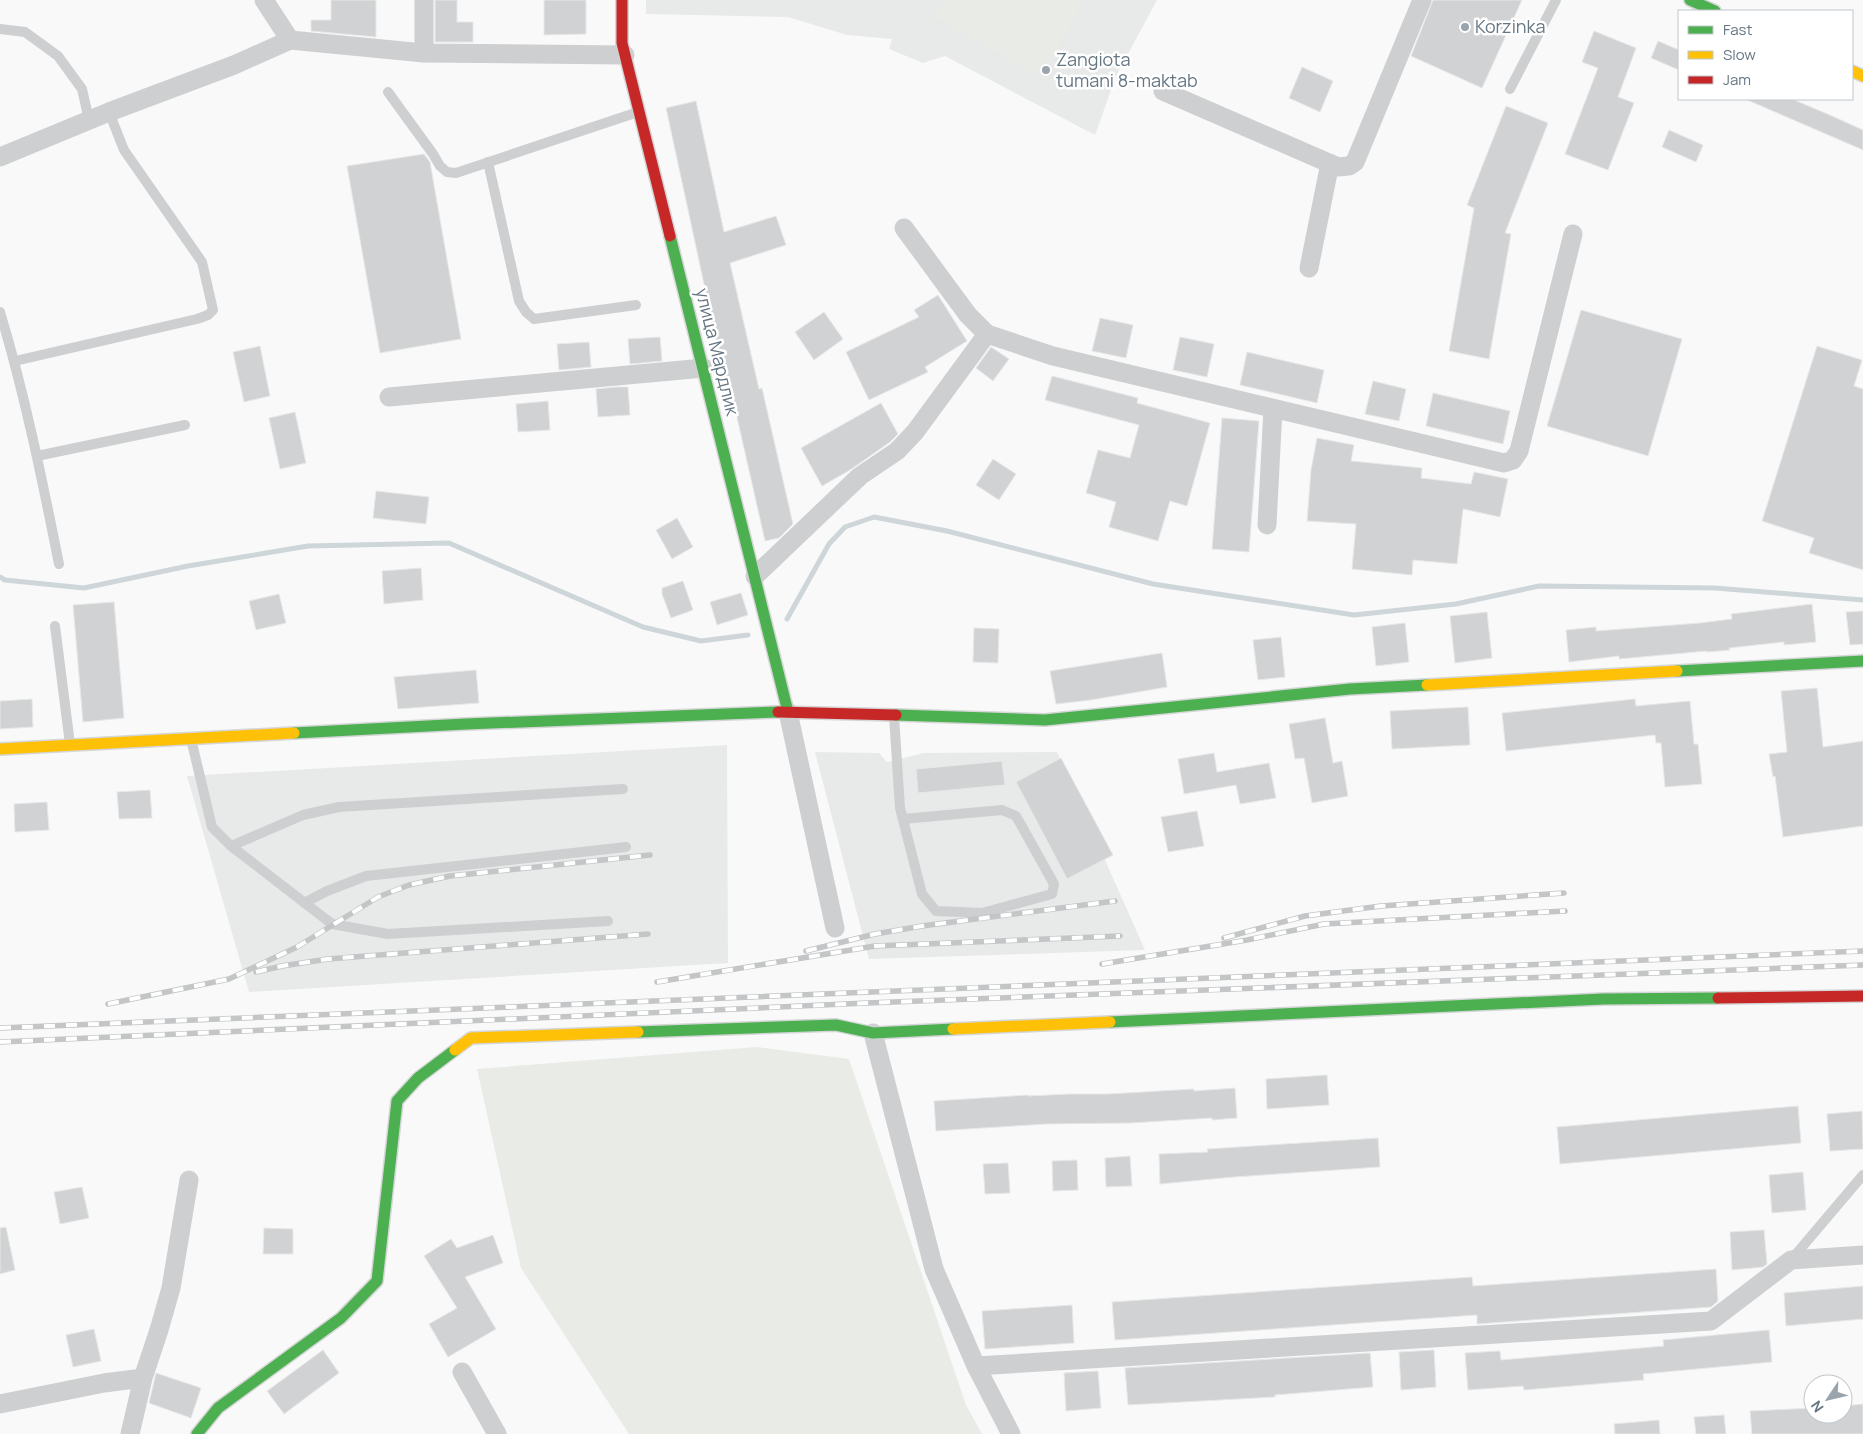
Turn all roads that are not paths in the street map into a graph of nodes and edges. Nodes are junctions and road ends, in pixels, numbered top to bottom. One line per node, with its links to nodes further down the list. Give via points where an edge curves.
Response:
1 (264, 0): 9 (street)
2 (424, 0): 10 (street)
3 (622, 0): 11 (street, улица Мардлик)
4 (1422, 0): 20 (street, via 1355,162 1338,167)
5 (1556, 0): 12 (lane)
6 (1690, 0): 7 (street)
7 (1713, 10)
8 (0, 29): 17 (lane, via 25,32 58,56 82,90)
9 (290, 40): 10 (street); 15 (street, via 234,65)
10 (424, 53): 11 (street)
11 (625, 55): 16 (street, улица Мардлик)
12 (1510, 89)
13 (1163, 91): 20 (street)
14 (388, 92): 19 (lane, via 447,172 456,173)
15 (109, 112): 17 (street); 27 (lane, via 124,150 202,262 213,310 197,319)
16 (639, 112): 19 (lane); 28 (street, улица Мардлик)
17 (89, 120): 18 (street)
18 (0, 158)
19 (488, 162): 24 (lane, via 519,301 526,312 534,319)
20 (1330, 163): 23 (street)
21 (904, 228): 26 (street, via 968,315)
22 (1572, 234): 30 (street, via 1519,452 1513,460 1504,463)
23 (1309, 268)
24 (636, 305)
25 (0, 312): 27 (lane)
26 (987, 334): 30 (street, via 1053,356); 35 (street, via 915,432 897,450 860,476)
27 (15, 361): 32 (lane)
28 (704, 368): 29 (street); 35 (street, улица Мардлик)
29 (390, 397)
30 (1273, 408): 33 (street)
31 (185, 426): 32 (lane)
32 (37, 456): 34 (lane)
33 (1267, 525)
34 (59, 564)
35 (755, 576): 38 (street, улица Мардлик)
36 (55, 626): 41 (lane)
37 (1863, 661): 39 (street, via 1350,689 1045,720)
38 (788, 712): 39 (street); 40 (street); 49 (street)
39 (894, 716): 44 (lane)
40 (190, 738): 41 (street); 45 (lane, via 212,827)
41 (70, 744): 42 (street)
42 (0, 748)
43 (622, 789): 45 (lane, via 339,807 303,815)
44 (903, 819): 44 (lane, via 922,894 936,911 982,913 1052,894 1054,884 1016,816 1002,810)
45 (231, 846): 47 (lane)
46 (626, 847): 47 (lane, via 366,876)
47 (304, 903): 48 (lane, via 332,924 388,934)
48 (608, 921)
49 (835, 928)
50 (1863, 996): 51 (street, via 1602,999)
51 (873, 1033): 56 (street, via 934,1268); 61 (street, via 836,1025 471,1038 418,1078 397,1101 377,1281 341,1318 218,1408)
52 (1863, 1175): 55 (lane)
53 (189, 1180): 58 (street, via 171,1288)
54 (1863, 1255): 55 (street)
55 (1791, 1260): 56 (street, via 1711,1321)
56 (976, 1366): 63 (street)
57 (462, 1372): 62 (street)
58 (143, 1378): 59 (street); 60 (street)
59 (0, 1404)
60 (130, 1434)
61 (197, 1434)
62 (497, 1434)
63 (1012, 1434)

